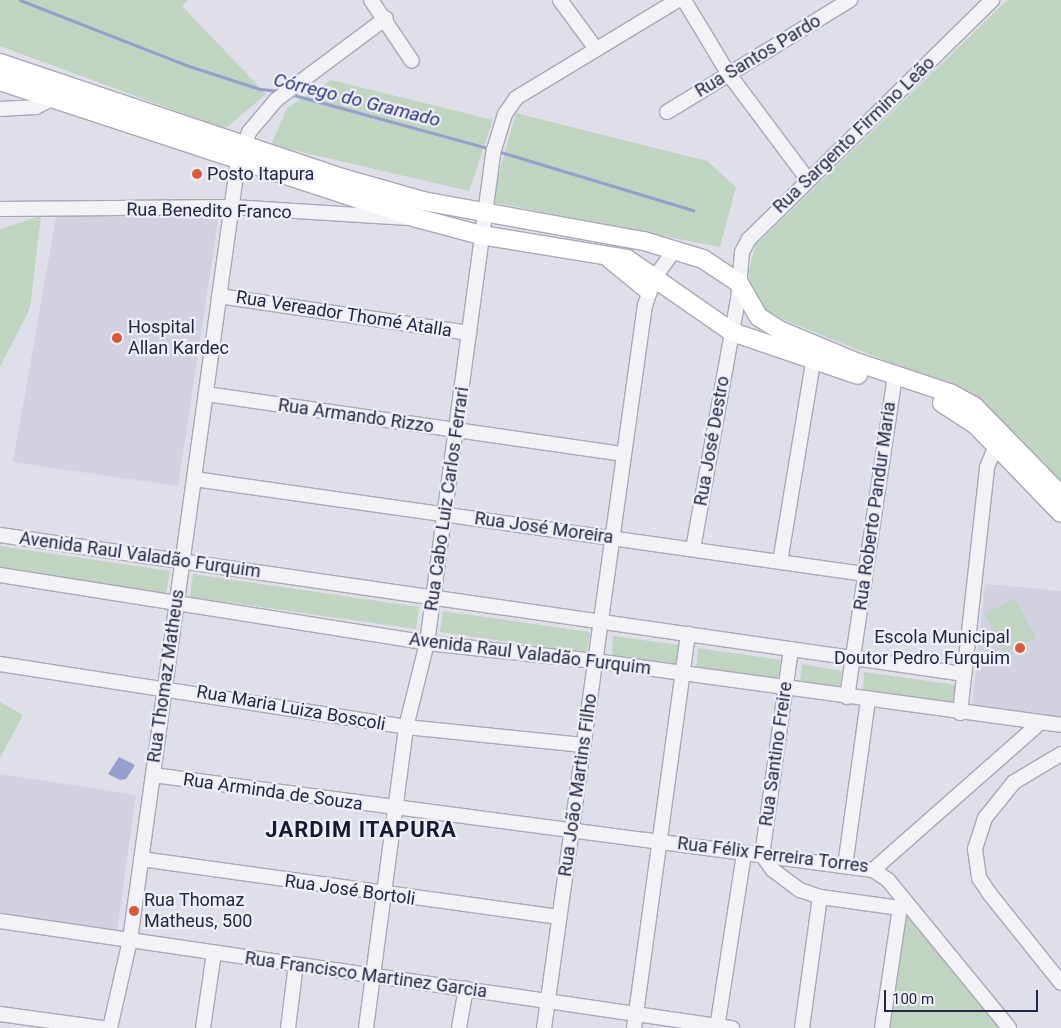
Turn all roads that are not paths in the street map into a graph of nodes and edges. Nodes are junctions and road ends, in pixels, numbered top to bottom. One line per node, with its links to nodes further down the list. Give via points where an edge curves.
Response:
1 (371, 0): 7 (street)
2 (560, 0): 8 (street)
3 (678, 0): 8 (street, Rua Cabo Luiz Carlos Ferrari)
4 (684, 0): 11 (street)
5 (850, 0): 11 (street, Rua Santos Pardo)
6 (992, 0): 17 (street, Rua Sargento Firmino Leão)
7 (386, 18): 9 (street); 16 (street, via 276,100 249,132)
8 (596, 49): 21 (street, Rua Cabo Luiz Carlos Ferrari, via 516,98 505,114 494,150)
9 (412, 61)
10 (0, 63): 16 (main road)
11 (728, 74): 15 (street, Rua Santos Pardo); 17 (street)
12 (0, 81): 13 (main road)
13 (52, 99): 14 (street, via 36,107); 16 (main road)
14 (0, 109)
15 (667, 112)
16 (241, 153): 18 (main road); 19 (street, Rua Thomaz Matheus); 22 (main road)
17 (808, 180): 25 (street, Rua Sargento Firmino Leão, via 749,239 742,252)
18 (422, 201): 21 (main road); 22 (main road)
19 (232, 207): 20 (street, Rua Benedito Franco); 22 (street, Rua Benedito Franco, via 372,219); 27 (street, Rua Thomaz Matheus)
20 (0, 209)
21 (484, 211): 23 (street, Rua Cabo Luiz Carlos Ferrari); 24 (main road, via 644,241)
22 (417, 218): 23 (main road)
23 (481, 235): 26 (main road, via 627,259); 29 (street, Rua Cabo Luiz Carlos Ferrari)
24 (674, 251): 25 (main road, via 703,259); 26 (street)
25 (739, 283): 28 (street, Rua Sargento Firmino Leão); 30 (main road, via 759,317)
26 (654, 289): 28 (main road); 35 (street, Rua João Martins Filho)
27 (219, 296): 29 (street, Rua Vereador Thomé Atalla); 32 (street, Rua Thomaz Matheus)
28 (732, 332): 30 (main road); 42 (street, Rua José Destro)
29 (469, 333): 33 (street, Rua Cabo Luiz Carlos Ferrari)
30 (814, 353): 31 (main road); 44 (street)
31 (894, 381): 34 (main road, via 962,413); 37 (main road, via 952,394 974,406); 45 (street, Rua Roberto Pandur Maria)
32 (206, 394): 33 (street, Rua Armando Rizzo); 36 (street, Rua Thomaz Matheus)
33 (456, 431): 35 (street, Rua Armando Rizzo); 39 (street, Rua Cabo Luiz Carlos Ferrari)
34 (996, 446): 38 (main road); 57 (street, via 986,467)
35 (624, 454): 41 (street, Rua João Martins Filho)
36 (194, 478): 39 (street, Rua José Moreira); 43 (street, Rua Thomaz Matheus)
37 (1061, 495)
38 (1061, 513)
39 (444, 514): 41 (street, Rua José Moreira); 47 (street, Rua Cabo Luiz Carlos Ferrari)
40 (0, 536): 43 (street, Avenida Raul Valadão Furquim)
41 (612, 538): 42 (street, Rua José Moreira); 49 (street, Rua João Martins Filho)
42 (693, 549): 44 (street, Rua José Moreira)
43 (182, 562): 47 (street, Avenida Raul Valadão Furquim); 48 (street, Rua Thomaz Matheus)
44 (780, 562): 45 (street, Rua José Moreira)
45 (865, 574): 53 (street, Rua Roberto Pandur Maria)
46 (0, 576): 48 (street, Avenida Raul Valadão Furquim)
47 (433, 597): 49 (street, Avenida Raul Valadão Furquim); 51 (street, Rua Cabo Luiz Carlos Ferrari)
48 (177, 601): 51 (street, Avenida Raul Valadão Furquim); 58 (street, Rua Thomaz Matheus)
49 (601, 622): 50 (street, Avenida Raul Valadão Furquim); 54 (street, Rua João Martins Filho)
50 (688, 634): 52 (street, Avenida Raul Valadão Furquim); 56 (street)
51 (427, 643): 54 (street, Avenida Raul Valadão Furquim); 65 (street, Rua Cabo Luiz Carlos Ferrari)
52 (791, 649): 53 (street, Avenida Raul Valadão Furquim); 59 (street, Rua Santino Freire)
53 (853, 658): 57 (street, Avenida Raul Valadão Furquim); 60 (street, Rua Roberto Pandur Maria)
54 (595, 661): 56 (street, Avenida Raul Valadão Furquim); 66 (street, Rua João Martins Filho)
55 (0, 664): 58 (street, Rua Maria Luiza Boscoli)
56 (683, 673): 59 (street, Avenida Raul Valadão Furquim); 71 (street)
57 (963, 674): 62 (street)
58 (165, 687): 65 (street, Rua Maria Luiza Boscoli); 68 (street, Rua Thomaz Matheus)
59 (785, 688): 60 (street, Avenida Raul Valadão Furquim); 73 (street, Rua Santino Freire)
60 (847, 697): 61 (street, Avenida Raul Valadão Furquim)
61 (868, 700): 62 (street, Avenida Raul Valadão Furquim); 75 (street)
62 (960, 713): 63 (street, Avenida Raul Valadão Furquim)
63 (1040, 722): 64 (street, Avenida Raul Valadão Furquim); 76 (street, Rua Félix Ferreira Torres)
64 (1061, 725)
65 (406, 727): 66 (street, Rua Maria Luiza Boscoli); 69 (street, Rua Cabo Luiz Carlos Ferrari)
66 (583, 745): 70 (street, Rua João Martins Filho)
67 (1061, 754): 86 (street, via 1044,761 1009,787 985,818 975,849 979,878 988,893)
68 (152, 775): 69 (street, Rua Arminda de Souza); 74 (street, Rua Thomaz Matheus)
69 (395, 808): 70 (street, Rua Arminda de Souza); 77 (street, Rua Cabo Luiz Carlos Ferrari)
70 (571, 830): 71 (street, Rua Félix Ferreira Torres); 80 (street, Rua João Martins Filho)
71 (660, 842): 72 (street, Rua Félix Ferreira Torres); 90 (street)
72 (744, 853): 73 (street, Rua Félix Ferreira Torres); 93 (street)
73 (762, 855): 75 (street, Rua Félix Ferreira Torres); 78 (street, via 773,870 800,890)
74 (141, 859): 77 (street, Rua José Bortoli); 82 (street, Rua Thomaz Matheus)
75 (845, 866): 76 (street, Rua Félix Ferreira Torres)
76 (873, 870): 79 (street, via 888,880)
77 (383, 895): 80 (street, Rua José Bortoli); 85 (street, Rua Cabo Luiz Carlos Ferrari)
78 (820, 897): 79 (street); 102 (street)
79 (903, 905): 92 (street); 103 (street)
80 (559, 917): 88 (street, Rua João Martins Filho)
81 (0, 922): 82 (street, Rua Francisco Martinez Garcia)
82 (130, 940): 83 (street, Rua Francisco Martinez Garcia); 95 (street, Rua Thomaz Matheus)
83 (214, 953): 84 (street, Rua Francisco Martinez Garcia); 96 (street)
84 (296, 964): 85 (street, Rua Francisco Martinez Garcia); 97 (street)
85 (373, 978): 87 (street, Rua Francisco Martinez Garcia); 98 (street, Rua Cabo Luiz Carlos Ferrari)
86 (1061, 982)
87 (466, 989): 88 (street, Rua Francisco Martinez Garcia); 99 (street)
88 (547, 1001): 90 (street, Rua Francisco Martinez Garcia); 100 (street, Rua João Martins Filho)
89 (0, 1014): 91 (street)
90 (635, 1021): 93 (street, Rua Francisco Martinez Garcia)
91 (27, 1023): 94 (street)
92 (1005, 1025)
93 (717, 1027): 101 (street, Rua Francisco Martinez Garcia)
94 (102, 1028)
95 (110, 1028)
96 (203, 1028)
97 (288, 1028)
98 (366, 1028)
99 (459, 1028)
100 (544, 1028)
101 (732, 1028)
102 (802, 1028)
103 (882, 1028)

